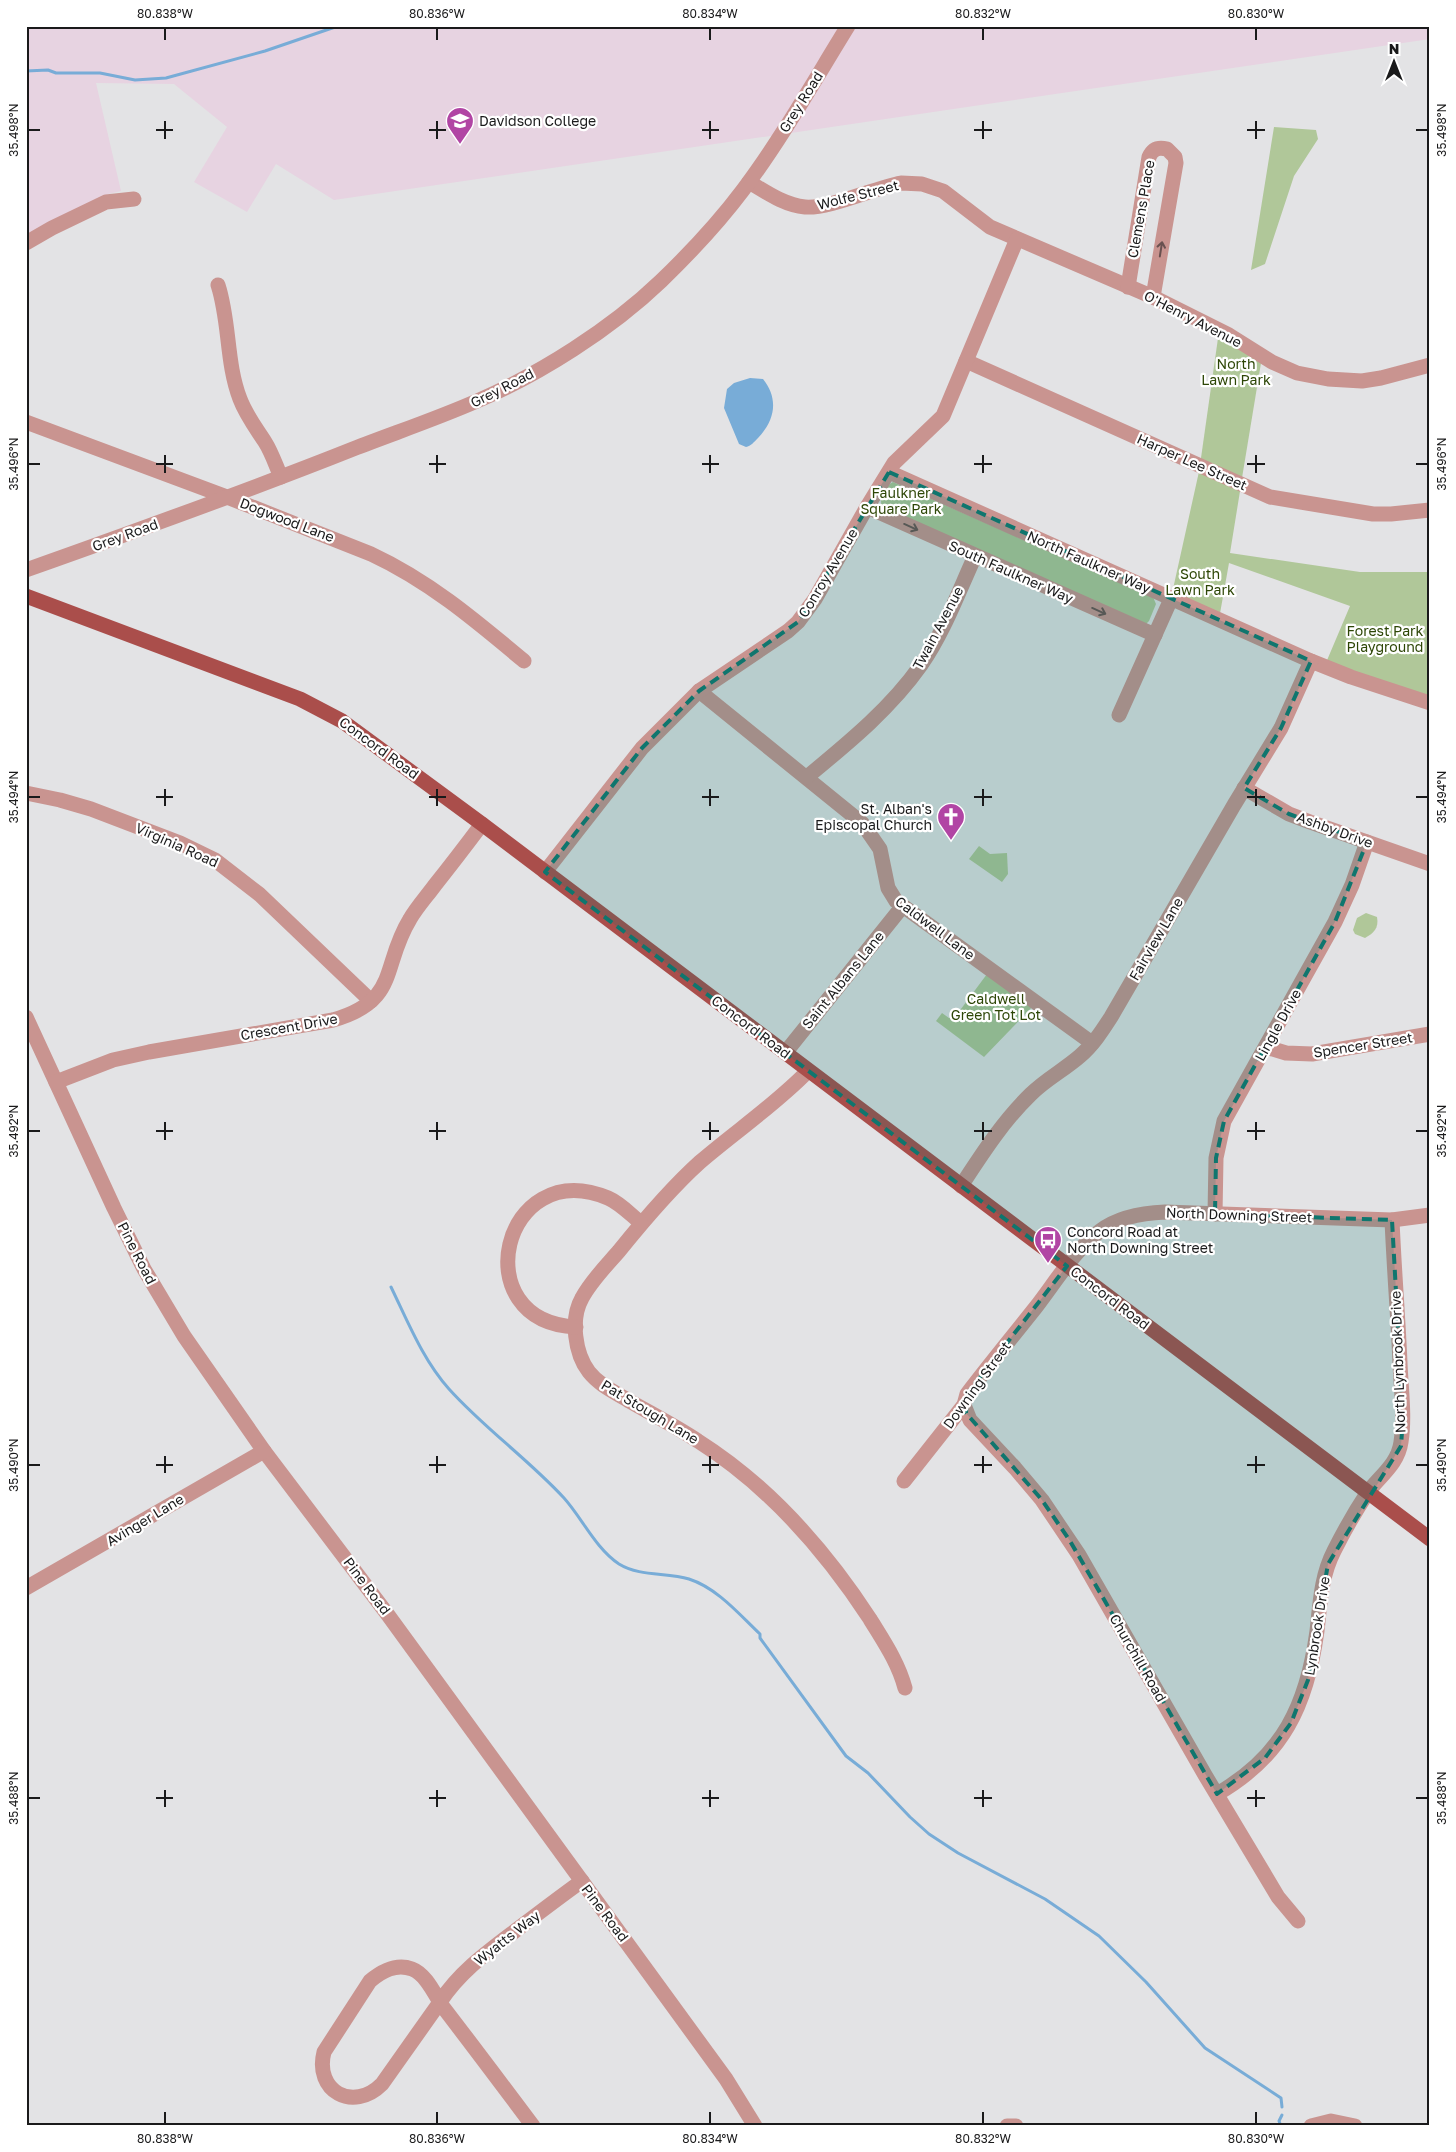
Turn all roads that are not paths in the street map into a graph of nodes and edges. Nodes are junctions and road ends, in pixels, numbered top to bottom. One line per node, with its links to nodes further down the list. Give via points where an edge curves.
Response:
1 (848, 26): 2 (street, Grey Road)
2 (749, 182): 4 (street, Wolfe Street, via 787,203 805,207 890,185 922,184 943,191 990,227); 13 (street, Grey Road, via 702,239 661,281 575,348 479,400)
3 (134, 199): 5 (street, via 106,202)
4 (1017, 239): 7 (street, O'Henry Avenue); 9 (street, Conroy Avenue)
5 (26, 243)
6 (218, 286): 13 (street, via 224,304 232,372 239,398 266,443)
7 (1128, 287): 8 (street, O'Henry Avenue); 8 (street, Clemens Place, one-way to 7, via 1176,163 1167,149 1156,149 1149,156)
8 (1153, 298): 10 (street, O'Henry Avenue, via 1229,335 1272,362 1312,376 1362,381)
9 (966, 361): 12 (street, Conroy Avenue, via 943,416); 16 (street, Harper Lee Street, via 1270,497 1373,514)
10 (1430, 365)
11 (26, 422): 14 (street, Dogwood Lane)
12 (889, 472): 15 (street, Conroy Avenue); 20 (street, North Faulkner Way)
13 (281, 477): 14 (street, Grey Road)
14 (227, 497): 18 (street, Grey Road); 22 (street, Dogwood Lane, via 388,562 455,604)
15 (867, 508): 17 (street, South Faulkner Way, one-way to 17); 24 (street, Conroy Avenue, via 815,599 798,622)
16 (1430, 510)
17 (975, 556): 21 (street, South Faulkner Way, one-way to 21); 27 (street, Twain Avenue, via 933,644 910,680 882,712)
18 (26, 570)
19 (26, 596): 30 (main road, Concord Road, via 227,670 323,710 342,720)
20 (1171, 599): 21 (street); 23 (street, North Faulkner Way)
21 (1155, 636): 26 (street)
22 (524, 661)
23 (1311, 661): 25 (street, North Faulkner Way); 28 (street, Fairview Lane, via 1281,728)
24 (699, 691): 27 (street, Caldwell Lane); 33 (street, Conroy Avenue, via 642,748)
25 (1430, 703)
26 (1119, 715)
27 (807, 777): 34 (street, Caldwell Lane, via 869,830 880,849 890,894)
28 (1244, 788): 31 (street, Ashby Drive, via 1290,814); 38 (street, Fairview Lane, via 1111,1017)
29 (26, 793): 35 (street, Virginia Road, via 91,810 180,843 215,860 259,894)
30 (482, 824): 33 (main road, Concord Road); 35 (street, Crescent Drive, via 411,917 388,979)
31 (1366, 842): 32 (street, Ashby Drive); 39 (street, Lingle Drive, via 1335,922)
32 (1430, 864)
33 (545, 872): 40 (main road, Concord Road)
34 (902, 906): 38 (street, Caldwell Lane); 40 (street, Saint Albans Lane)
35 (371, 1001): 42 (street, Crescent Drive, via 350,1016 149,1052 106,1063)
36 (26, 1017): 42 (street, Pine Road)
37 (1430, 1034): 39 (street, Spencer Street, via 1312,1054 1286,1053)
38 (1092, 1044): 43 (street, Fairview Lane, via 1029,1095 989,1144)
39 (1266, 1047): 44 (street, Lingle Drive, via 1224,1121 1216,1158)
40 (784, 1053): 41 (main road, Concord Road)
41 (808, 1071): 43 (main road, Concord Road); 47 (street, Pat Stough Lane, via 768,1109 700,1162)
42 (56, 1082): 51 (street, Pine Road, via 114,1208 166,1309)
43 (961, 1186): 48 (main road, Concord Road)
44 (1215, 1214): 46 (street, North Downing Street); 48 (street, North Downing Street, via 1165,1212 1132,1216 1100,1230)
45 (1430, 1215): 46 (street, North Downing Street)
46 (1392, 1220): 53 (street, North Lynbrook Drive, via 1402,1434 1392,1465)
47 (641, 1223): 49 (street, Pat Stough Lane, via 580,1300); 49 (street, via 610,1199 571,1191 537,1204 513,1228 507,1257 516,1294 532,1313 545,1321)
48 (1067, 1266): 50 (street, Downing Street, via 968,1394); 53 (main road, Concord Road)
49 (576, 1327): 56 (street, Pat Stough Lane, via 581,1356 589,1372 605,1386 732,1464 807,1534 860,1604 897,1664)
50 (964, 1406): 52 (street, Downing Street); 57 (street, Churchill Road, via 970,1420 1036,1494 1079,1555)
51 (264, 1450): 55 (street, Avinger Lane); 58 (street, Pine Road)
52 (904, 1481)
53 (1368, 1492): 54 (main road, Concord Road); 57 (street, Lynbrook Drive, via 1328,1564 1323,1580 1314,1655 1291,1723 1265,1758 1248,1774)
54 (1430, 1539)
55 (26, 1588)
56 (905, 1688)
57 (1217, 1794): 59 (street, Churchill Road, via 1278,1897)
58 (582, 1882): 60 (street, Wyatts Way, via 485,1953 460,1976); 62 (street, Pine Road, via 726,2079)
59 (1298, 1921)
60 (440, 2002): 60 (street, Wyatts Way, via 412,1968 392,1968 381,1972 370,1981 324,2052 322,2061 326,2081 344,2096 364,2097 373,2092); 61 (street)
61 (533, 2126)
62 (755, 2126)
63 (1007, 2126): 64 (street)
64 (1016, 2126)
65 (1311, 2126): 66 (street, via 1330,2121)
66 (1355, 2126)

